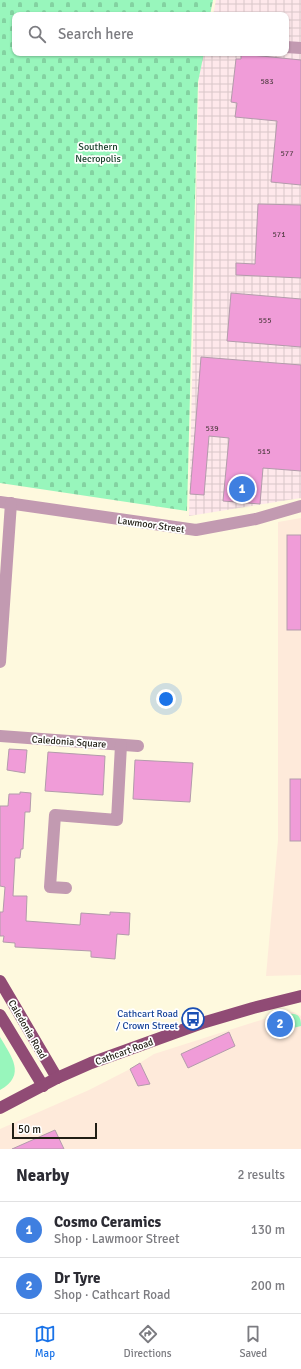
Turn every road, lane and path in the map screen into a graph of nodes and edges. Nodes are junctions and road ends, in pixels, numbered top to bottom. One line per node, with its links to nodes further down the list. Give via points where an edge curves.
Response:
1 (289, 47): 2 (street)
2 (301, 48)
3 (6, 503): 4 (street, Lawmoor Street, via 196,530 256,519); 5 (street)
4 (301, 506)
5 (0, 662)
6 (0, 736): 7 (street, Caledonia Square)
7 (121, 745): 8 (street, Caledonia Square); 9 (street, via 117,820 55,815 50,887)
8 (138, 746)
9 (66, 888)
10 (0, 981): 13 (main road, Caledonia Road)
11 (301, 996): 13 (main road, Cathcart Road, via 202,1023)
12 (0, 1015): 14 (main road, Caledonia Road)
13 (57, 1078): 14 (main road, Cathcart Road)
14 (43, 1086): 15 (main road, Cathcart Road)
15 (0, 1108)

